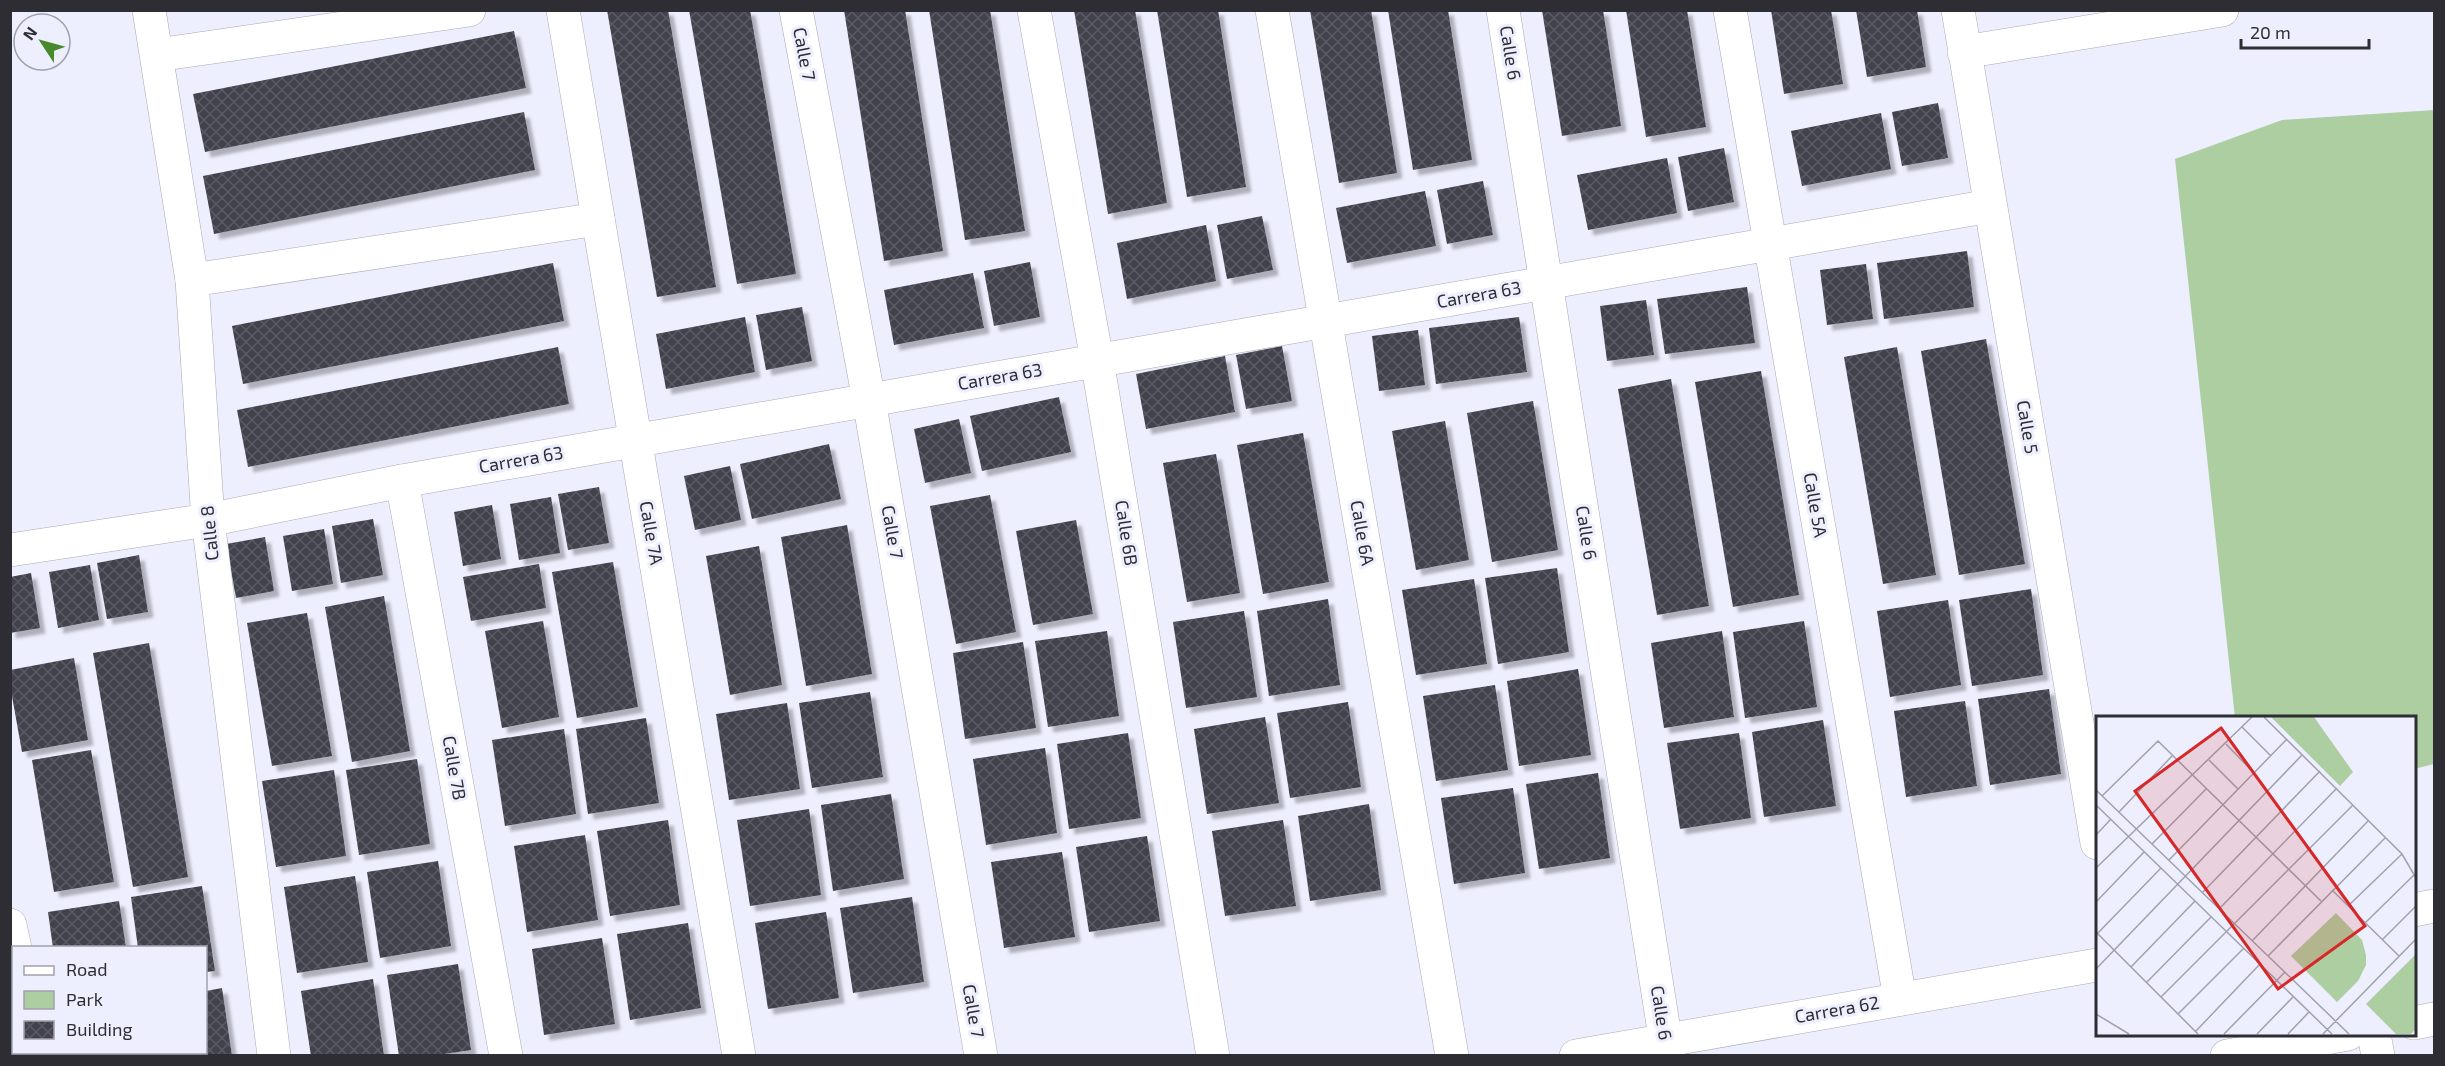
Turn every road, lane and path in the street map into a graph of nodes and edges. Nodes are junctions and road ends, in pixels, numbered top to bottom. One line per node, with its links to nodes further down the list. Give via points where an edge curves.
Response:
1 (149, 10): 13 (street, Calle 8)
2 (469, 10): 13 (street)
3 (563, 10): 15 (street, Calle 7A)
4 (796, 10): 21 (street, Calle 7)
5 (1034, 10): 20 (street, Calle 6B)
6 (1272, 10): 19 (street, Calle 6A)
7 (1503, 10): 18 (street, Calle 6)
8 (1730, 10): 16 (street, Calle 5A)
9 (1958, 10): 12 (street, Calle 5)
10 (2222, 10): 11 (street)
11 (2189, 13): 12 (street)
12 (1964, 52): 14 (street, Calle 5)
13 (157, 55): 17 (street, Calle 8)
14 (1990, 206): 16 (street, Carrera 63); 26 (street, Calle 5)
15 (598, 219): 17 (street); 22 (street, Calle 7A)
16 (1770, 244): 18 (street, Carrera 63); 32 (street, Calle 5A)
17 (192, 280): 24 (street, Calle 8)
18 (1546, 283): 19 (street, Carrera 63); 37 (street, Calle 6)
19 (1326, 321): 20 (street, Carrera 63); 43 (street, Calle 6A)
20 (1097, 360): 21 (street, Carrera 63); 42 (street, Calle 6B)
21 (869, 400): 22 (street, Carrera 63); 41 (street, Calle 7)
22 (635, 440): 23 (street, Carrera 63); 40 (street, Calle 7A)
23 (402, 481): 24 (street, Carrera 63); 39 (street, Calle 7B)
24 (208, 520): 25 (street, Carrera 63); 38 (street, Calle 8)
25 (10, 550)
26 (2096, 837)
27 (2434, 906): 28 (street)
28 (2415, 910)
29 (10, 925): 30 (street)
30 (15, 946)
31 (2096, 965): 32 (street, Carrera 62)
32 (1900, 999): 37 (street, Carrera 62)
33 (2434, 1019): 34 (street)
34 (2415, 1023)
35 (2342, 1036): 45 (street)
36 (2374, 1036): 46 (street)
37 (1667, 1048): 44 (street, Carrera 62)
38 (274, 1056)
39 (506, 1056)
40 (739, 1056)
41 (981, 1056)
42 (1213, 1056)
43 (1452, 1056)
44 (1576, 1056)
45 (2227, 1056)
46 (2378, 1056)

